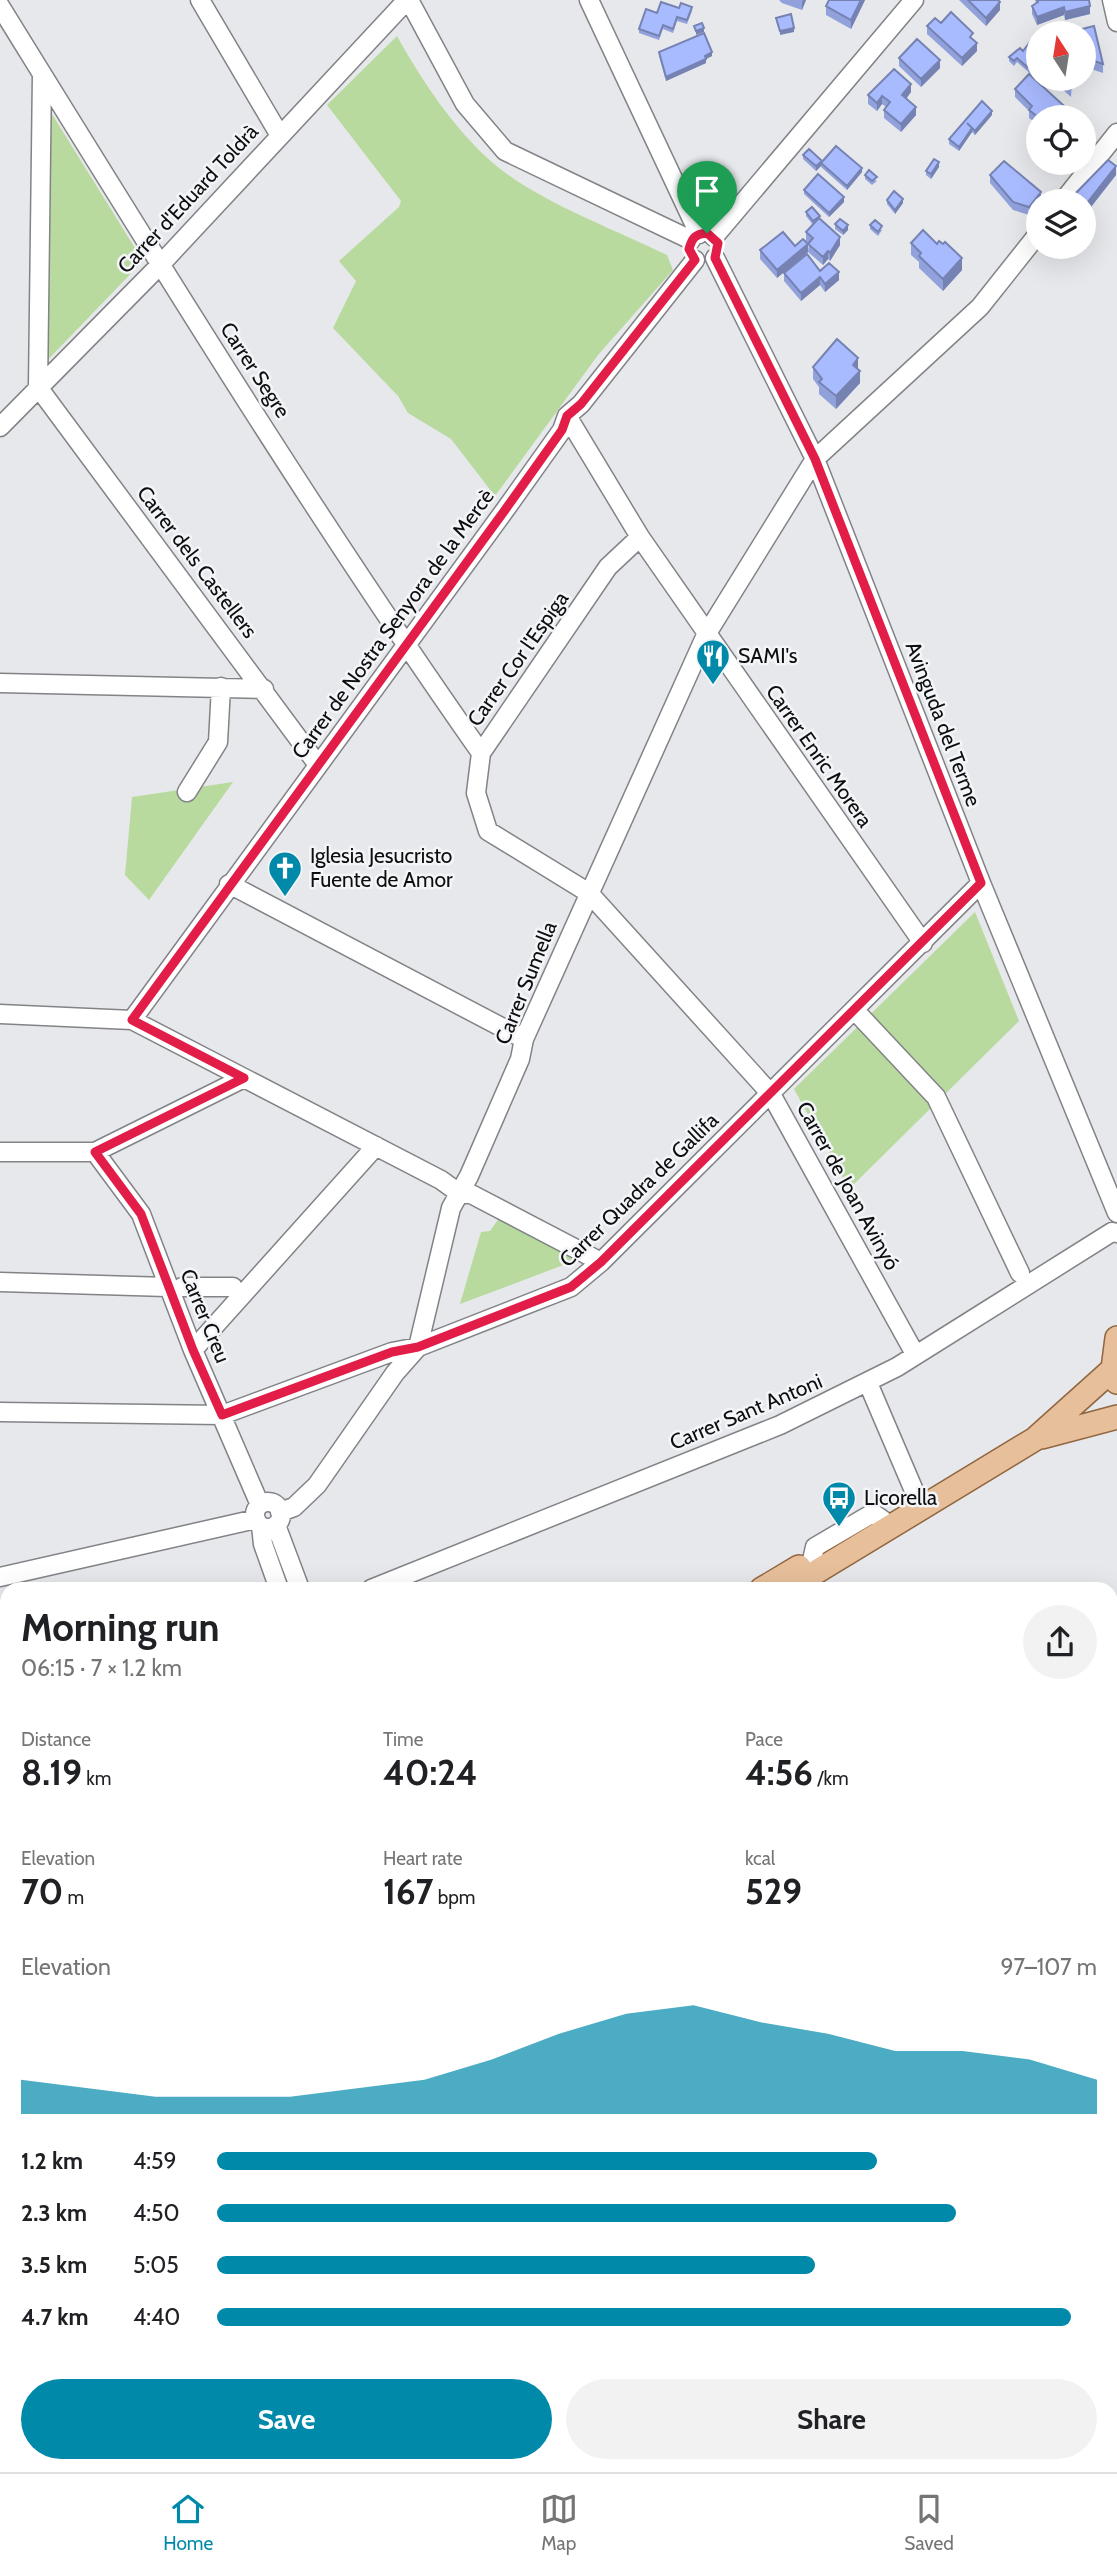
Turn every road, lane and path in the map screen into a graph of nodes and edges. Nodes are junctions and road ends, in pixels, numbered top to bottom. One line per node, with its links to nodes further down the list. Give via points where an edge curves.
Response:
1 (200, 0): 10 (street)
2 (408, 0): 10 (street, Carrer d'Eduard Toldrà); 12 (street, via 464,104 505,151)
3 (589, 0): 12 (street)
4 (914, 0): 12 (street)
5 (1112, 0): 7 (street)
6 (0, 6): 8 (street, Carrer Segre)
7 (1117, 22)
8 (42, 74): 16 (street, Carrer Segre); 17 (street)
9 (1117, 133): 11 (street)
10 (279, 134): 16 (street, Carrer d'Eduard Toldrà)
11 (1073, 189)
12 (701, 237): 14 (street, via 719,251); 15 (street, via 689,249)
13 (1026, 249): 20 (street, Carrer Sumella, via 980,307)
14 (715, 258): 15 (street); 20 (street, Avinguda del Terme)
15 (695, 260): 18 (street, Carrer de Nostra Senyora de la Mercè)
16 (160, 265): 17 (street, Carrer d'Eduard Toldrà); 23 (street, Carrer Segre)
17 (38, 387): 19 (street, Carrer d'Eduard Toldrà); 26 (street, Carrer dels Castellers)
18 (567, 416): 21 (street, Carrer Enric Morera); 23 (street, Carrer de Nostra Senyora de la Mercè, via 562,430)
19 (0, 427)
20 (815, 459): 22 (street, Carrer Sumella); 30 (street, Avinguda del Terme)
21 (640, 537): 22 (street, Carrer Enric Morera); 27 (street, Carrer Cor l'Espiga, via 608,567)
22 (706, 635): 32 (street, Carrer Sumella); 33 (street, Carrer Enric Morera)
23 (406, 647): 27 (street, Carrer Segre); 28 (street, Carrer de Nostra Senyora de la Mercè)
24 (0, 683): 25 (street)
25 (221, 687): 26 (street); 29 (street, via 218,743)
26 (264, 689): 28 (street, Carrer dels Castellers)
27 (481, 754): 32 (street, Carrer Cor l'Espiga, via 476,793 488,831)
28 (318, 765): 31 (street, Carrer de Nostra Senyora de la Mercè)
29 (187, 792)
30 (981, 883): 33 (street, Carrer Quadra de Gallifa); 44 (street, Avinguda del Terme)
31 (229, 884): 36 (street, Carrer de Nostra Senyora de la Mercè); 37 (street)
32 (589, 893): 37 (street, Carrer Sumella); 39 (street, Carrer de Joan Avinyó)
33 (923, 943): 39 (street, Carrer Quadra de Gallifa)
34 (0, 1013): 36 (street)
35 (861, 1017): 47 (street, via 936,1097)
36 (132, 1020): 38 (street)
37 (524, 1039): 43 (street, Carrer Sumella, via 520,1059)
38 (244, 1078): 40 (street); 42 (street)
39 (771, 1094): 46 (street, Carrer Quadra de Gallifa); 54 (street, Carrer de Joan Avinyó)
40 (376, 1146): 43 (street); 53 (street)
41 (0, 1152): 42 (street)
42 (95, 1152): 49 (street, Carrer Creu, via 141,1214)
43 (459, 1193): 46 (street, via 471,1194); 52 (street, Carrer Sumella, via 451,1208)
44 (1117, 1213)
45 (1117, 1233): 54 (street, Carrer Sant Antoni)
46 (601, 1262): 52 (street, Carrer Quadra de Gallifa, via 571,1287)
47 (1020, 1273)
48 (0, 1282): 49 (street)
49 (175, 1287): 50 (street); 53 (street, Carrer Creu)
50 (233, 1287)
51 (1117, 1338): 55 (main road)
52 (418, 1347): 58 (street, Carrer Quadra de Gallifa, via 392,1352); 63 (street, Carrer Sumella, via 394,1373 317,1485 294,1507)
53 (193, 1350): 58 (street, Carrer Creu)
54 (915, 1354): 56 (street, Carrer Sant Antoni)
55 (1115, 1376): 60 (main road)
56 (868, 1383): 62 (street); 67 (street, Carrer Sant Antoni, via 779,1425)
57 (0, 1412): 58 (street, Carrer Quadra de Gallifa)
58 (222, 1415): 63 (street, Carrer Creu, via 250,1488)
59 (1117, 1418): 60 (main road)
60 (1035, 1439): 61 (main road)
61 (996, 1462): 62 (main road); 69 (main road)
62 (918, 1500): 68 (main road)
63 (267, 1518): 64 (street); 65 (street, Carrer Creu, via 263,1544); 66 (street, Carrer Creu)
64 (0, 1577)
65 (277, 1582)
66 (297, 1582)
67 (388, 1582)
68 (774, 1582)
69 (799, 1582)

